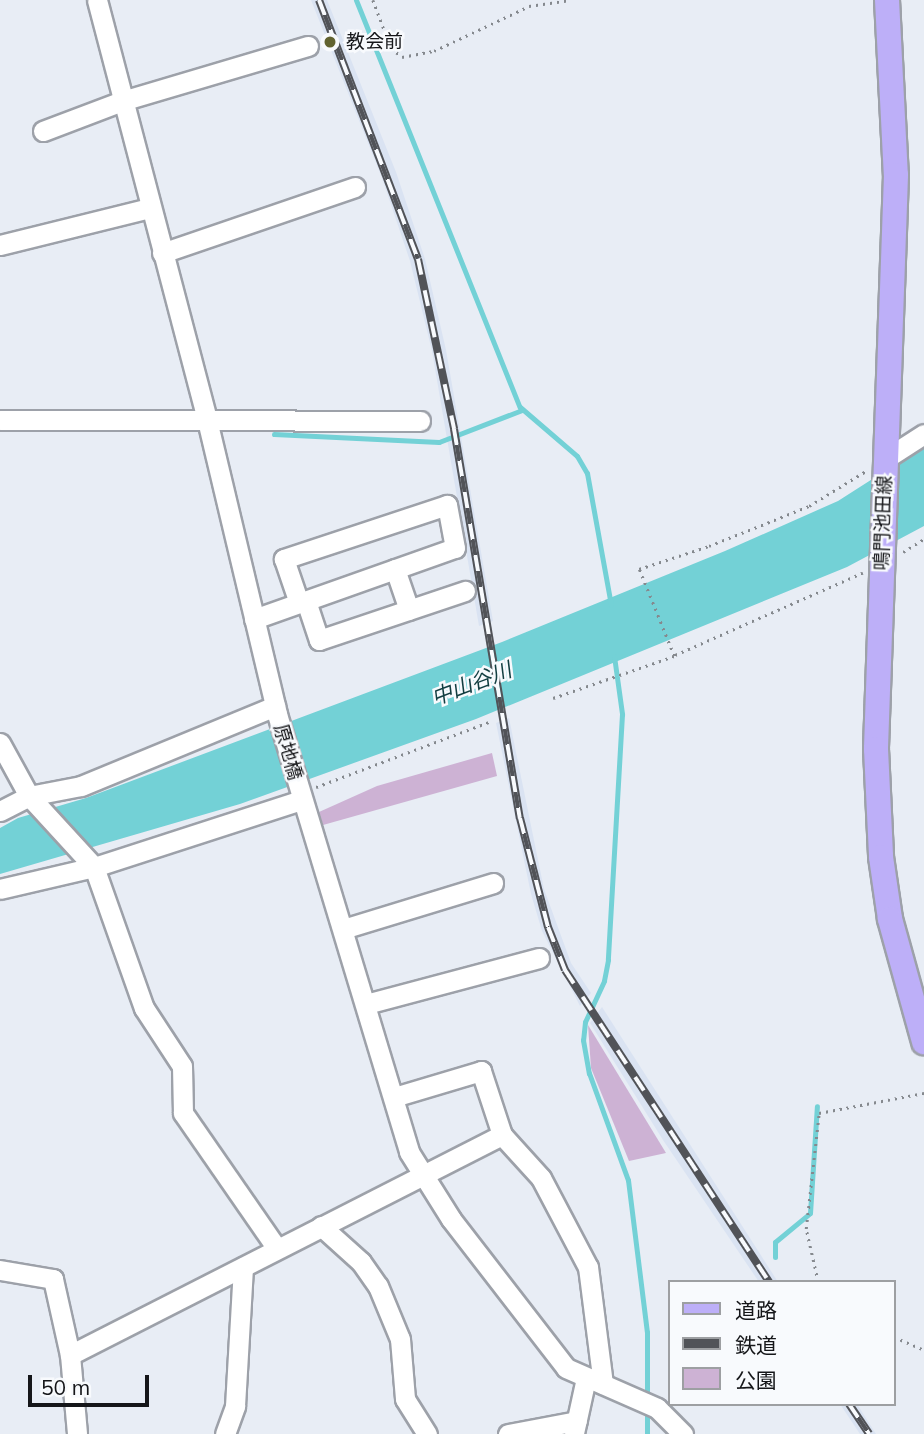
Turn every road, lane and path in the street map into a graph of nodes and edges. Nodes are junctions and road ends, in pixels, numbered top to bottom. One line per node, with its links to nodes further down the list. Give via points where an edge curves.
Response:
1 (97, 0): 6 (street, 原地橋)
2 (373, 0): 3 (path, via 391,48 402,57 434,51 529,6)
3 (571, 0)
4 (887, 0): 16 (main road, 鳴門池田線, via 896,175)
5 (309, 46): 6 (street)
6 (122, 101): 7 (street); 9 (street, 原地橋)
7 (43, 131)
8 (355, 187): 11 (street)
9 (150, 208): 10 (street); 11 (street, 原地橋)
10 (0, 245)
11 (162, 253): 13 (street, 原地橋)
12 (0, 420): 13 (street)
13 (207, 420): 14 (street); 23 (street, 原地橋)
14 (420, 421)
15 (924, 434): 16 (street)
16 (885, 464): 18 (main road, 鳴門池田線); 24 (path, via 809,506 639,569)
17 (924, 539): 18 (path)
18 (882, 560): 24 (path); 38 (main road, 鳴門池田線, via 876,749 881,857 890,919)
19 (395, 569): 21 (street); 21 (street, via 455,548 447,505 284,559); 22 (street)
20 (465, 591): 22 (street)
21 (302, 602): 22 (street, via 319,640); 23 (street)
22 (409, 610)
23 (254, 619): 26 (street, 原地橋)
24 (674, 656): 25 (path)
25 (553, 698)
26 (276, 710): 29 (street, 原地橋); 30 (street, via 82,786)
27 (492, 721): 29 (path)
28 (0, 743): 30 (street)
29 (300, 794): 32 (street); 35 (street, 原地橋)
30 (33, 800): 31 (street); 32 (street)
31 (0, 811)
32 (90, 862): 34 (street); 44 (street, via 144,1008 182,1066 183,1113)
33 (493, 883): 35 (street)
34 (0, 889)
35 (343, 929): 37 (street, 原地橋)
36 (539, 958): 37 (street)
37 (366, 1004): 40 (street, 原地橋)
38 (924, 1042)
39 (924, 1093): 47 (path, via 819,1113 806,1229)
40 (394, 1097): 41 (street, via 481,1071); 42 (street, 原地橋)
41 (502, 1135): 42 (street); 51 (street, via 541,1178 588,1267)
42 (421, 1176): 43 (street); 51 (street, 原地橋, via 556,1357)
43 (321, 1226): 44 (street); 55 (street, via 361,1262 378,1286 400,1339 405,1399)
44 (277, 1249): 45 (street)
45 (243, 1267): 50 (street); 54 (street, via 235,1406)
46 (0, 1270): 50 (street, via 54,1279)
47 (818, 1280)
48 (896, 1338): 49 (path)
49 (924, 1350)
50 (70, 1355): 53 (street)
51 (594, 1381): 52 (street); 57 (street, 原地橋, via 657,1408)
52 (575, 1427): 56 (street)
53 (77, 1434)
54 (225, 1434)
55 (427, 1434)
56 (508, 1434)
57 (683, 1434)

